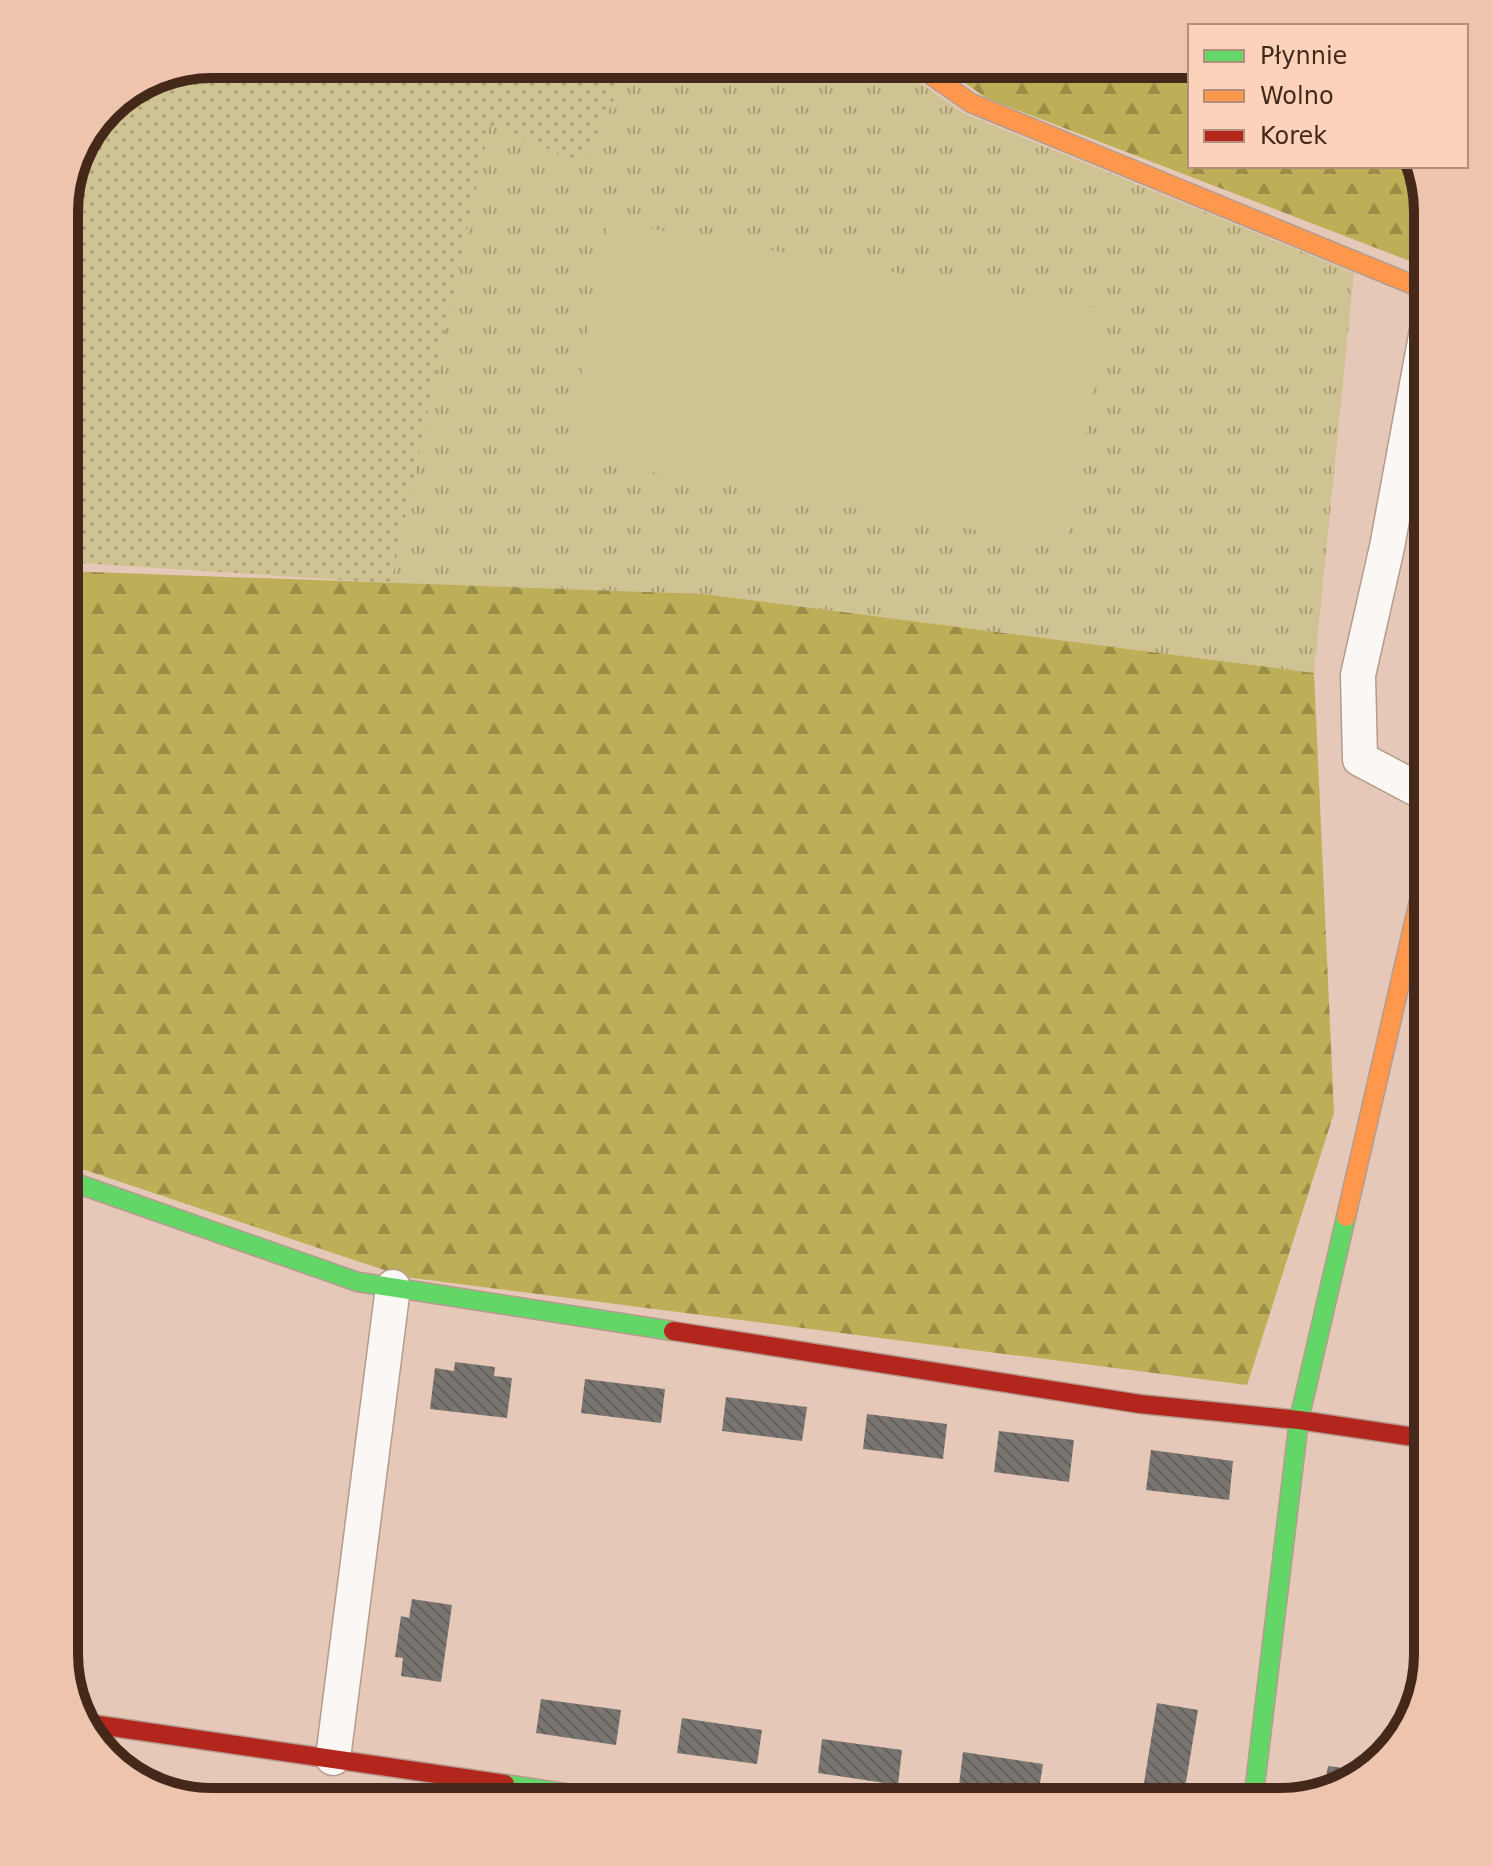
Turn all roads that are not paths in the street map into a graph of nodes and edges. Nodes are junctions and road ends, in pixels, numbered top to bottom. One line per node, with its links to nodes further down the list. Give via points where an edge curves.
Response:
1 (935, 78): 2 (street, via 971,103)
2 (1414, 285)
3 (1414, 401): 4 (street, via 1358,675 1360,759)
4 (1414, 788)
5 (1414, 923): 8 (street)
6 (78, 1184): 7 (street, via 358,1282)
7 (393, 1287): 8 (street, via 1140,1404); 11 (street)
8 (1299, 1420): 9 (street); 13 (street)
9 (1414, 1437)
10 (99, 1725): 11 (street)
11 (333, 1758): 12 (street)
12 (533, 1788)
13 (1255, 1788)

